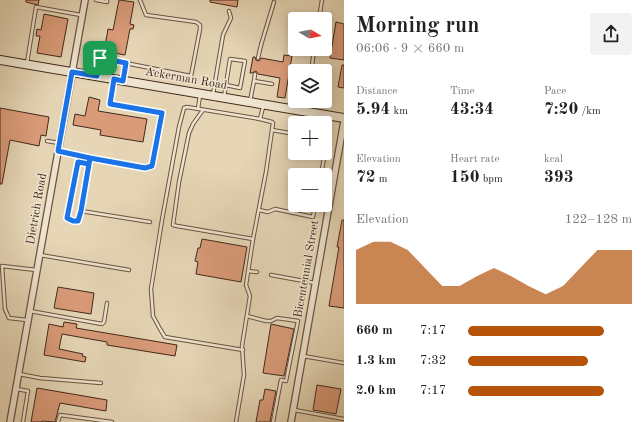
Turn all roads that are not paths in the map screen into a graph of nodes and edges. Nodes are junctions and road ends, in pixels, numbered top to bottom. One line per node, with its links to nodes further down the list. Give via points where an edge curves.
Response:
1 (85, 0): 9 (street, Dietrich Road)
2 (96, 0): 3 (lane)
3 (107, 0)
4 (140, 0): 12 (lane, via 146,15 196,22 200,25 191,76)
5 (322, 0): 8 (lane)
6 (274, 2): 10 (lane)
7 (229, 11): 23 (lane, via 231,18 223,36)
8 (320, 12)
9 (82, 15): 13 (lane, via 36,7); 14 (street, Dietrich Road)
10 (258, 58)
11 (0, 60): 13 (street, Ackerman Road)
12 (126, 63): 16 (lane, via 100,58); 18 (lane)
13 (27, 64): 14 (street, Ackerman Road)
14 (72, 72): 16 (street, Ackerman Road); 34 (street, Dietrich Road)
15 (255, 74): 19 (lane)
16 (97, 76): 17 (street, Ackerman Road)
17 (114, 79): 18 (street, Ackerman Road); 36 (lane, via 110,104 162,113 152,166 145,168)
18 (123, 81): 22 (street, Ackerman Road)
19 (254, 81): 20 (lane); 25 (lane)
20 (272, 84)
21 (226, 85): 21 (lane, via 230,59 245,61 240,88); 24 (lane)
22 (200, 94): 23 (street, Ackerman Road); 27 (lane)
23 (213, 95): 24 (street, Ackerman Road)
24 (224, 98): 25 (street, Ackerman Road)
25 (250, 102): 26 (street, Ackerman Road)
26 (263, 104): 29 (lane); 30 (street, Ackerman Road)
27 (198, 109): 28 (lane); 57 (lane, via 187,107 182,114 151,289 154,316 165,337)
28 (203, 110): 29 (lane); 44 (lane, via 189,133 173,225)
29 (260, 119): 31 (lane, via 272,122)
30 (344, 119): 52 (street, Bicentennial Street)
31 (272, 130): 32 (lane); 38 (lane)
32 (288, 133)
33 (47, 140): 34 (lane)
34 (60, 143): 35 (street, Dietrich Road)
35 (58, 151): 36 (lane); 45 (street, Dietrich Road)
36 (90, 158): 37 (lane)
37 (89, 164): 39 (lane); 39 (lane, via 78,162 67,218 78,221)
38 (259, 210): 40 (lane); 44 (lane)
39 (81, 211): 43 (lane)
40 (288, 212)
41 (290, 212): 42 (lane, via 313,217)
42 (314, 212)
43 (150, 222)
44 (253, 239): 49 (lane)
45 (40, 255): 47 (street, Dietrich Road); 48 (lane)
46 (1, 266): 47 (lane); 56 (lane, via 5,309 9,318)
47 (37, 270): 54 (street, Dietrich Road)
48 (128, 270)
49 (248, 271): 50 (lane); 55 (lane, via 246,285 250,296)
50 (257, 272)
51 (271, 275): 52 (lane)
52 (316, 283): 58 (street, Bicentennial Street)
53 (107, 303): 54 (lane, via 102,324)
54 (30, 311): 56 (street, Dietrich Road)
55 (247, 316): 57 (lane); 70 (lane, via 270,321 277,318 298,321 286,380 281,380)
56 (28, 320): 60 (street, Dietrich Road)
57 (243, 350): 69 (lane, via 244,375)
58 (303, 356): 59 (lane); 63 (street, Bicentennial Street)
59 (344, 363)
60 (18, 374): 61 (lane); 62 (street, Dietrich Road)
61 (102, 382)
62 (16, 388): 65 (street, Dietrich Road); 66 (lane, via 28,391)
63 (294, 410): 64 (lane); 71 (street, Bicentennial Street)
64 (344, 419)
65 (10, 422)
66 (23, 422)
67 (58, 422): 68 (lane, via 60,415)
68 (112, 422)
69 (236, 422)
70 (273, 422)
71 (291, 422)

